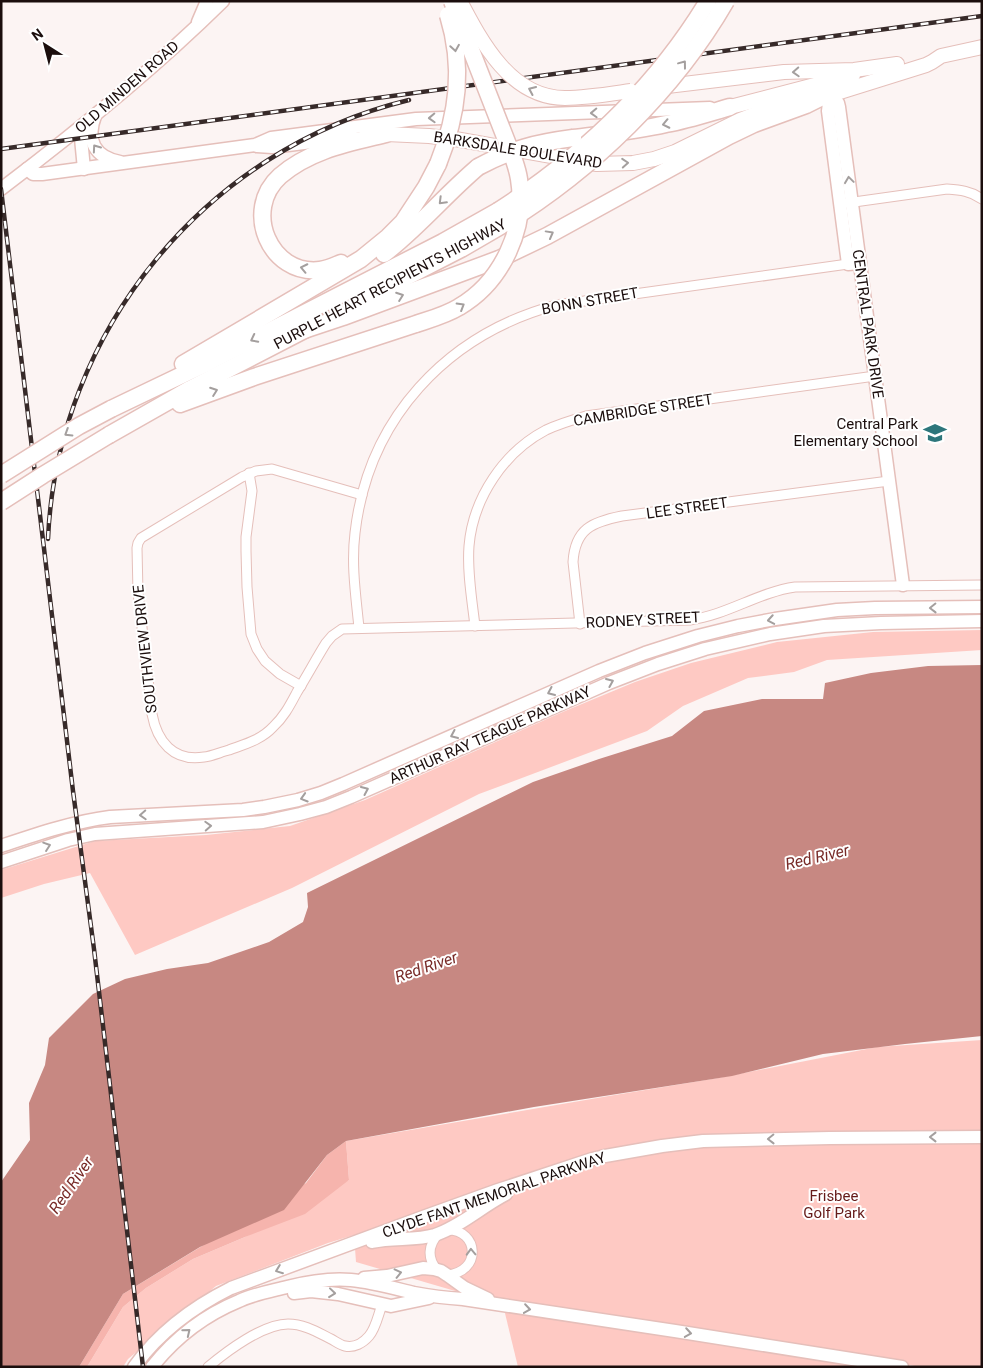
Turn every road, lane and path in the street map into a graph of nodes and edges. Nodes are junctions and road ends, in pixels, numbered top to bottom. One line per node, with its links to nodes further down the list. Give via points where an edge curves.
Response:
1 (207, 1): 8 (main road)
2 (223, 1): 8 (main road, OLD MINDEN ROAD)
3 (443, 1): 22 (highway, one-way to 22, bridge, via 456,50 458,78 454,112 438,164)
4 (452, 1): 30 (highway, one-way to 4, bridge, via 254,377 438,317 470,301 493,276 505,259 519,218 519,180)
5 (460, 1): 11 (main road, one-way to 5, bridge, via 784,72 631,91 549,97 522,86 505,70 476,32)
6 (708, 1): 24 (highway, PURPLE HEART RECIPIENTS HIGHWAY, bridge, via 673,53 611,122)
7 (726, 1): 24 (highway, PURPLE HEART RECIPIENTS HIGHWAY, one-way to 7, bridge, via 544,198 618,136 672,78)
8 (196, 28): 13 (main road, OLD MINDEN ROAD)
9 (982, 47): 10 (main road, BARKSDALE BOULEVARD)
10 (941, 56): 11 (main road, BARKSDALE BOULEVARD, via 926,65); 11 (main road, BARKSDALE BOULEVARD, via 924,56 897,64 854,70)
11 (826, 86): 12 (main road, BARKSDALE BOULEVARD); 15 (main road, BARKSDALE BOULEVARD, one-way to 11, via 455,139 597,164 633,163 675,152 740,120); 23 (main road, CENTRAL PARK DRIVE, via 839,107); 27 (highway, one-way to 11, via 499,259 729,136 806,105)
12 (730, 107): 16 (main road, BARKSDALE BOULEVARD, one-way to 16, via 416,119 279,136); 26 (highway, one-way to 26, bridge, via 665,124 546,142 506,153 478,167 405,237 373,262 346,279)
13 (95, 116): 14 (main road, OLD MINDEN ROAD); 17 (main road, one-way to 13, via 106,158 93,145 91,131)
14 (80, 128): 18 (main road, OLD MINDEN ROAD); 19 (main road)
15 (386, 134): 16 (main road, BARKSDALE BOULEVARD); 22 (highway, one-way to 15, via 354,254 331,268 304,269 291,264 269,243 261,215 263,202 280,177 321,151)
16 (255, 146): 17 (main road, BARKSDALE BOULEVARD)
17 (125, 163): 19 (main road, BARKSDALE BOULEVARD)
18 (27, 169): 19 (main road, BARKSDALE BOULEVARD, via 33,174 42,174); 20 (main road)
19 (84, 169)
20 (1, 189)
21 (982, 198): 23 (street, via 970,192 947,189)
22 (416, 201): 26 (highway, via 403,222 361,259)
23 (846, 203): 25 (main road, CENTRAL PARK DRIVE)
24 (501, 218): 27 (highway, PURPLE HEART RECIPIENTS HIGHWAY, via 461,249); 29 (highway, PURPLE HEART RECIPIENTS HIGHWAY, one-way to 29, via 443,242)
25 (854, 263): 28 (main road, CENTRAL PARK DRIVE, via 872,333); 34 (street, BONN STREET, via 577,301 542,308 495,327 435,370 399,413 370,468)
26 (244, 328): 29 (highway)
27 (304, 330): 30 (highway, PURPLE HEART RECIPIENTS HIGHWAY)
28 (875, 376): 33 (main road, CENTRAL PARK DRIVE); 41 (street, CAMBRIDGE STREET, via 586,416 532,438 500,468 477,510 468,561)
29 (110, 409): 32 (highway, PURPLE HEART RECIPIENTS HIGHWAY, one-way to 32, bridge)
30 (115, 432): 35 (highway, PURPLE HEART RECIPIENTS HIGHWAY, bridge)
31 (249, 473): 34 (street, SOUTHVIEW DRIVE, via 272,469); 43 (street, via 252,491 246,558 251,634 265,661); 43 (street, SOUTHVIEW DRIVE, via 150,532 138,543 138,593 154,724 163,743 172,751 184,757 205,757 250,743 270,731)
32 (1, 475)
33 (889, 481): 37 (main road, CENTRAL PARK DRIVE); 40 (street, LEE STREET, via 602,520 586,529 574,552)
34 (362, 495): 42 (street, BONN STREET, via 353,561)
35 (1, 502)
36 (982, 585): 37 (street, RODNEY STREET)
37 (903, 586): 40 (street, RODNEY STREET, via 795,587 699,619)
38 (982, 607): 44 (main road, ARTHUR RAY TEAGUE PARKWAY, one-way to 44, via 837,610 738,626 612,665 343,784 298,800 243,810 89,820)
39 (982, 621): 45 (main road, ARTHUR RAY TEAGUE PARKWAY, one-way to 39, via 95,834 247,824 309,812 351,797 619,678 727,644 780,632 846,624)
40 (580, 624): 41 (street, RODNEY STREET)
41 (475, 626): 42 (street, RODNEY STREET)
42 (359, 628): 43 (street, SOUTHVIEW DRIVE, via 342,629 332,636)
43 (301, 686)
44 (1, 846)
45 (1, 862)
46 (982, 1137): 47 (main road, CLYDE FANT MEMORIAL PARKWAY, one-way to 47, via 704,1141 605,1156)
47 (556, 1171): 48 (main road, via 492,1202); 49 (main road, CLYDE FANT MEMORIAL PARKWAY)
48 (443, 1232): 49 (main road, via 420,1238 379,1240); 50 (street, via 429,1251 431,1260); 50 (street, one-way to 48, via 458,1273 472,1260 468,1239 452,1230)
49 (309, 1258): 56 (main road, CLYDE FANT MEMORIAL PARKWAY, one-way to 56, via 231,1288 197,1306 163,1334)
50 (442, 1273): 51 (main road, one-way to 50, via 423,1268); 55 (main road)
51 (350, 1280): 52 (main road); 53 (main road, via 296,1285)
52 (441, 1298): 54 (main road); 55 (main road)
53 (232, 1304): 54 (main road, one-way to 54, via 264,1296 311,1291); 57 (main road, one-way to 53, via 188,1331)
54 (382, 1305): 58 (street, via 369,1336 355,1346 345,1346 301,1325 286,1324 246,1339)
55 (503, 1306): 59 (main road, one-way to 59)
56 (134, 1367)
57 (152, 1367)
58 (208, 1367)
59 (902, 1367)

